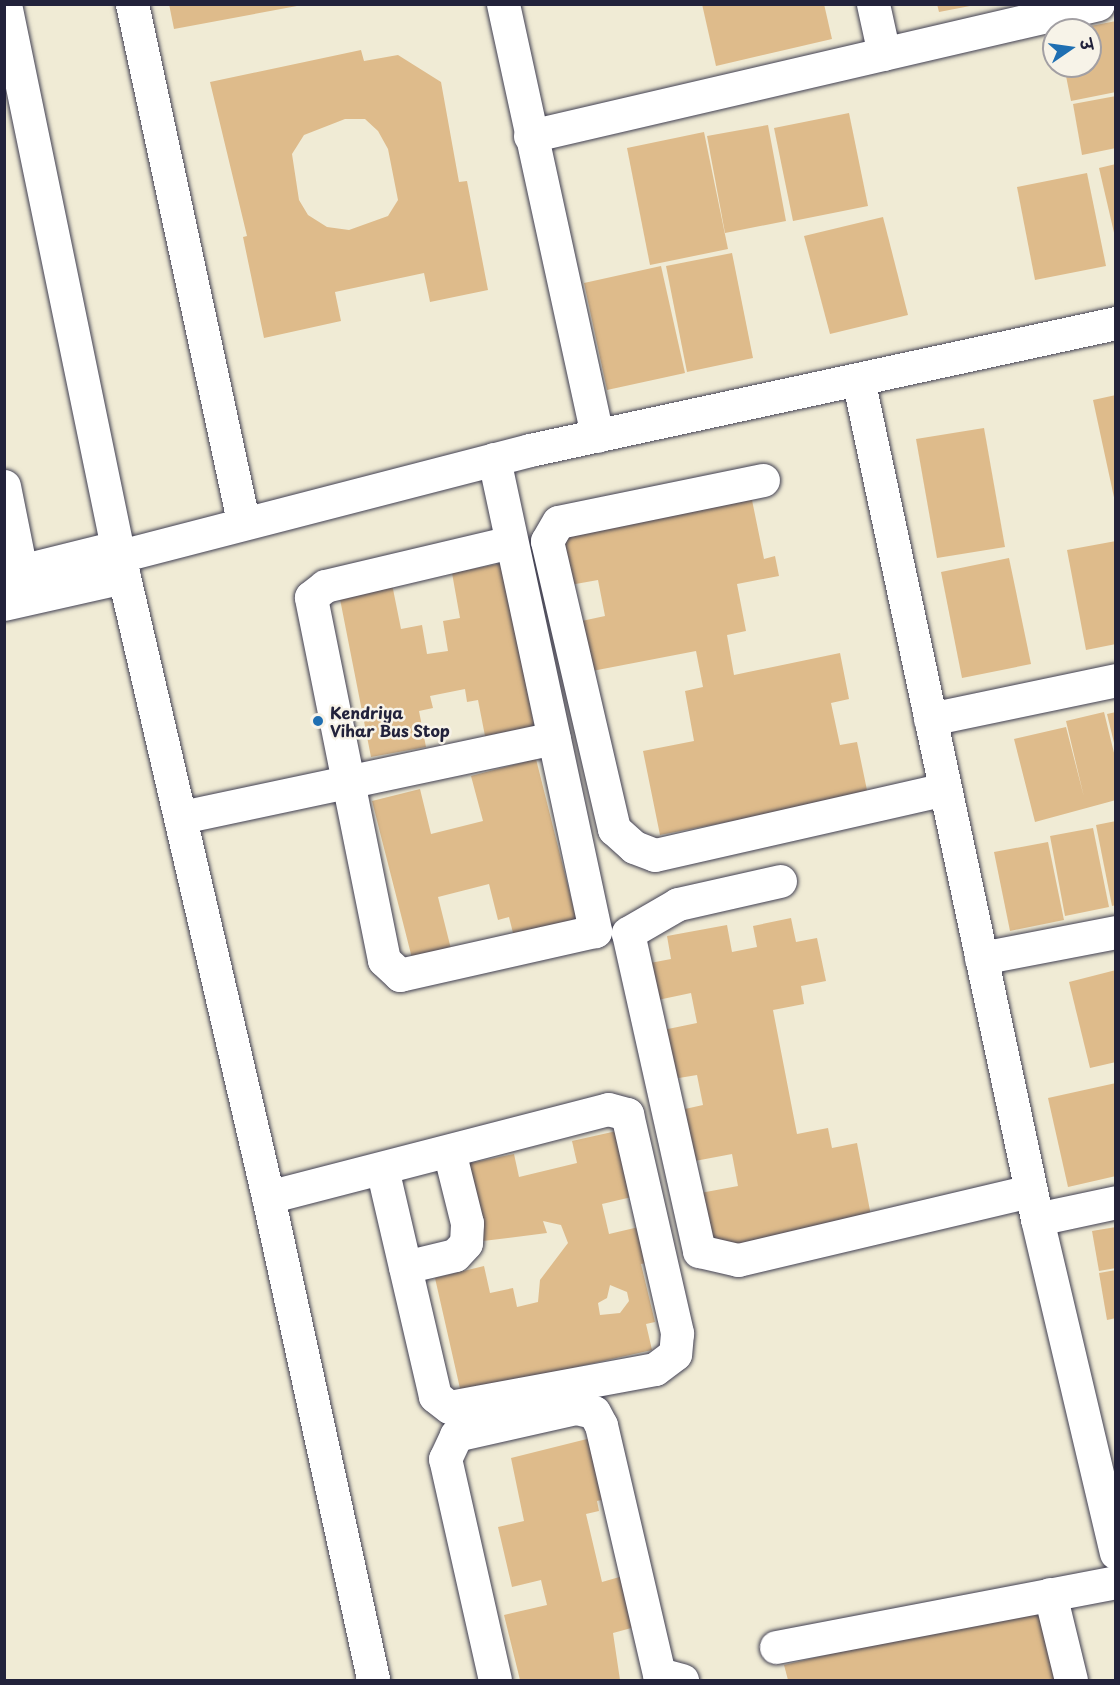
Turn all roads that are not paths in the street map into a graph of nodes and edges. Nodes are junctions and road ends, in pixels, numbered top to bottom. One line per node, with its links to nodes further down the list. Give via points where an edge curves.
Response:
1 (4, 4): 16 (street)
2 (132, 4): 14 (street)
3 (502, 4): 7 (street)
4 (873, 4): 6 (street)
5 (1098, 4): 6 (street)
6 (884, 54): 7 (street)
7 (530, 136): 10 (street)
8 (1116, 323): 9 (street)
9 (858, 379): 10 (street); 20 (street)
10 (597, 436): 11 (street)
11 (494, 459): 14 (street); 15 (street)
12 (763, 480): 23 (street, via 558,522 547,541 614,829 634,847 655,855)
13 (4, 486): 17 (street)
14 (243, 521): 16 (street)
15 (511, 542): 21 (street); 22 (street, via 325,586 311,597)
16 (120, 560): 17 (street); 18 (street); 24 (street)
17 (13, 573)
18 (4, 604)
19 (1116, 680): 20 (street)
20 (930, 719): 23 (street)
21 (554, 738): 22 (street); 22 (street, via 596,931 561,939 400,975 384,960)
22 (351, 784): 24 (street)
23 (945, 789): 27 (street)
24 (182, 818): 30 (street)
25 (780, 881): 32 (street, via 678,904 628,933 699,1251 738,1260)
26 (1116, 932): 27 (street)
27 (981, 958): 32 (street)
28 (449, 1151): 29 (street); 33 (street, via 467,1223 466,1243 455,1255); 33 (street, via 608,1109 627,1114 677,1333 675,1354 655,1369 449,1407 435,1396)
29 (382, 1169): 30 (street); 33 (street)
30 (268, 1197): 38 (street)
31 (1116, 1202): 32 (street)
32 (1034, 1205): 34 (street)
33 (405, 1267)
34 (1116, 1553)
35 (1116, 1582): 36 (street)
36 (1050, 1594): 37 (street); 41 (street)
37 (776, 1647)
38 (373, 1680)
39 (495, 1680): 40 (street, via 445,1459 456,1435 576,1408 594,1412 601,1425 659,1674)
40 (682, 1680)
41 (1071, 1680)

